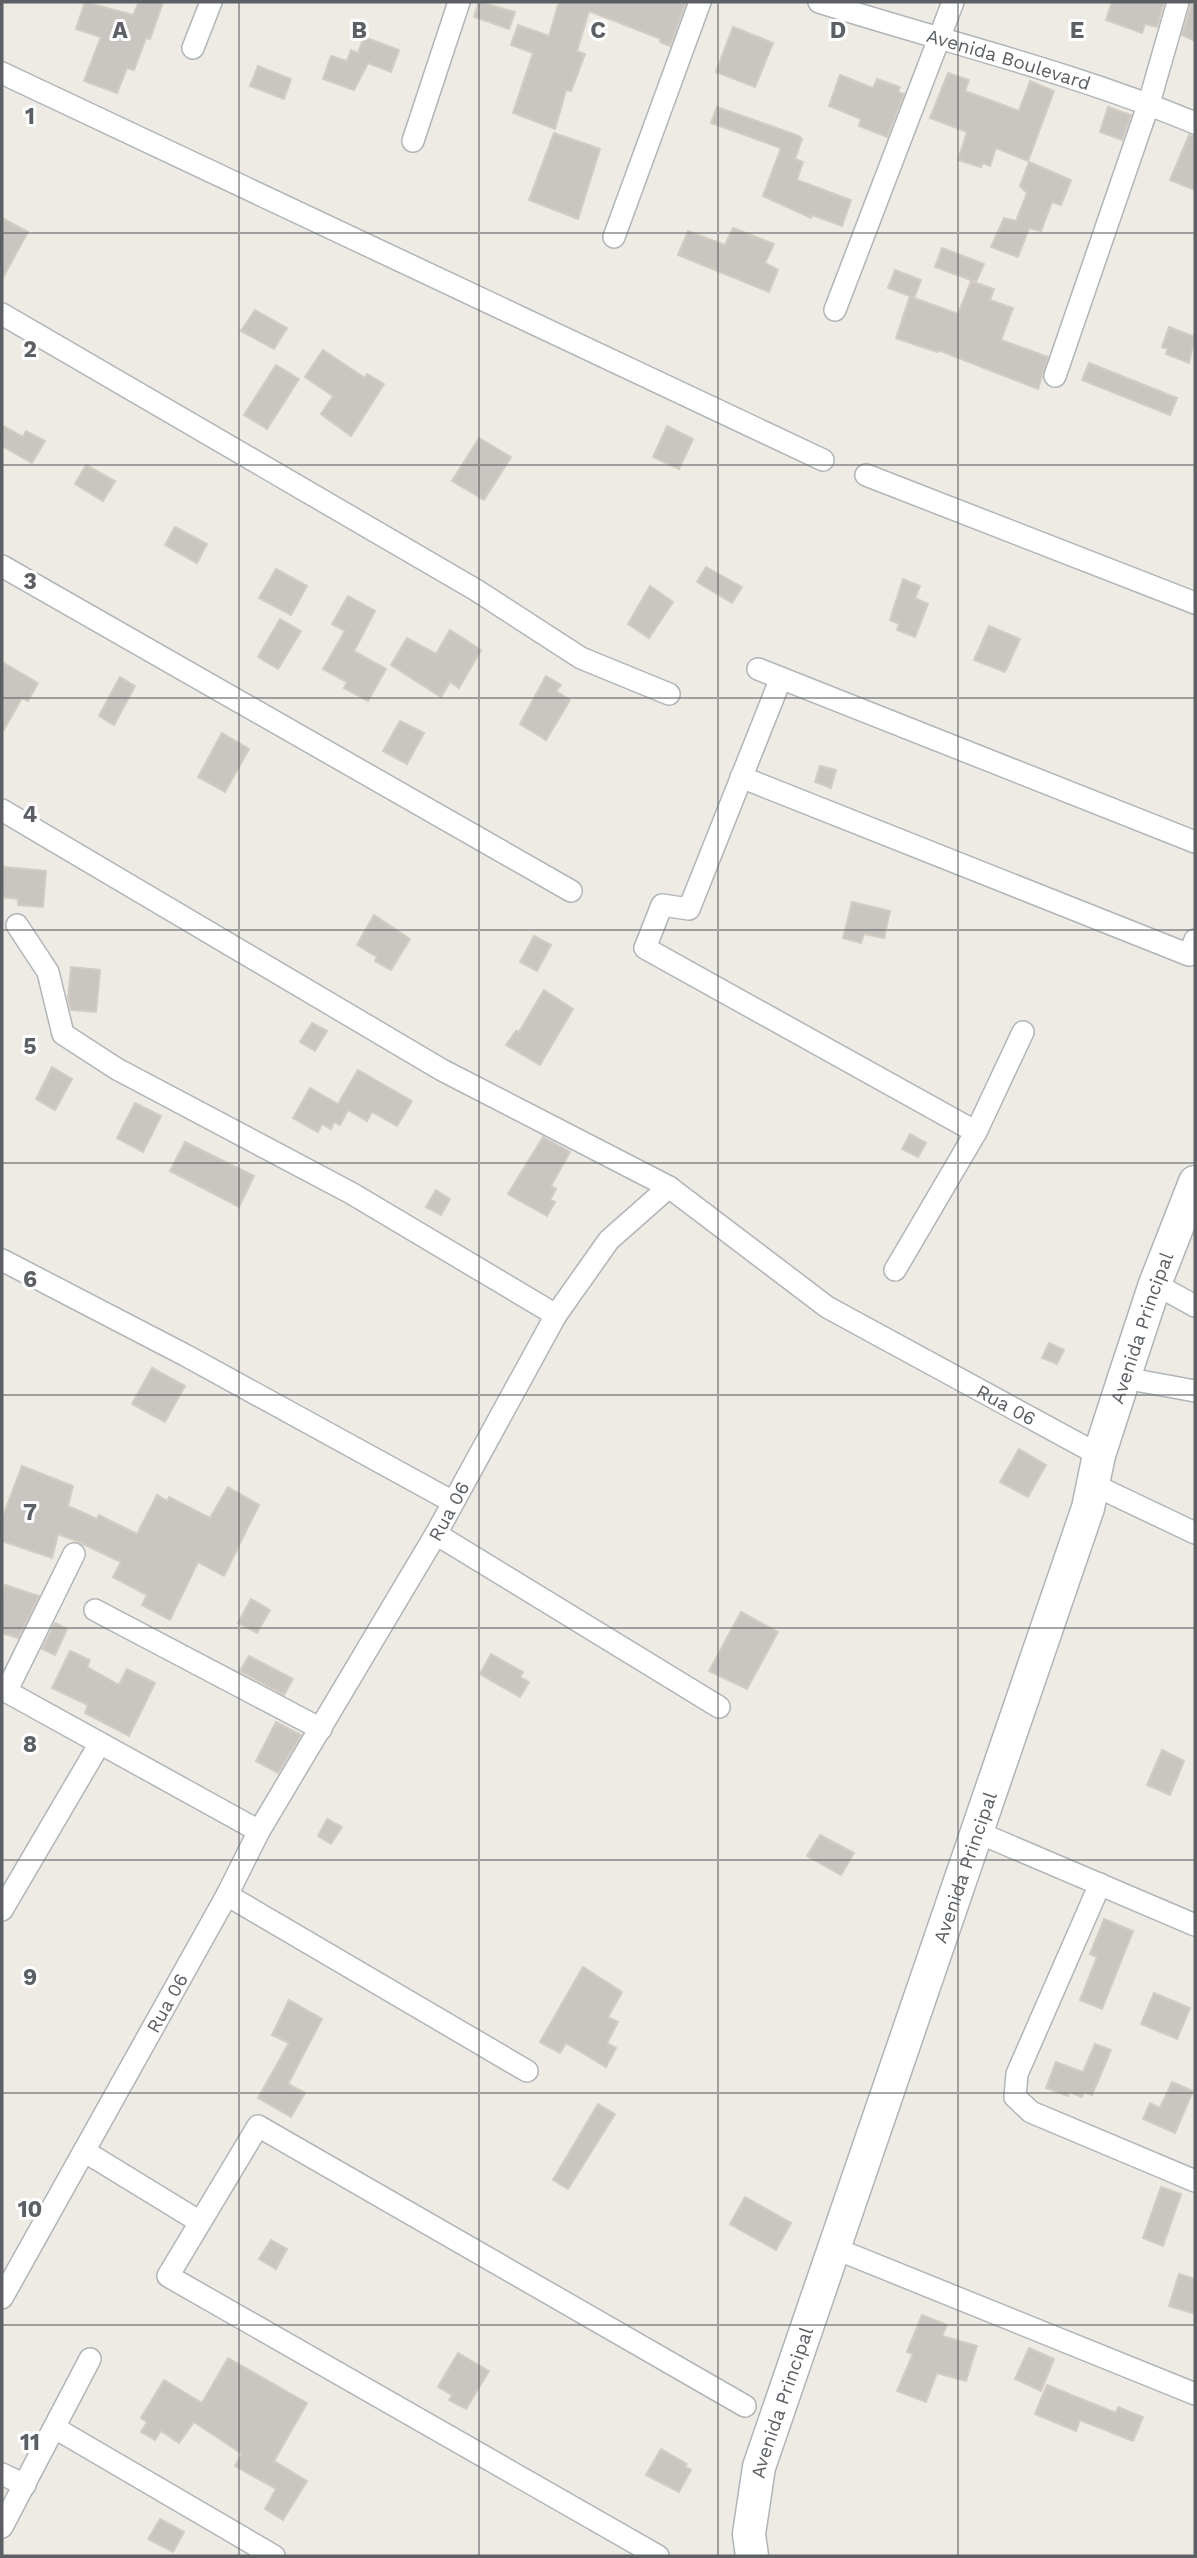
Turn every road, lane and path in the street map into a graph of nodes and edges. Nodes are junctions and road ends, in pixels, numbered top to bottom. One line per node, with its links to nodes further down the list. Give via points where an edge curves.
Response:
1 (211, 2): 8 (street)
2 (459, 2): 12 (street)
3 (700, 2): 13 (street)
4 (819, 2): 7 (street, Avenida Boulevard)
5 (953, 2): 7 (street)
6 (1178, 2): 10 (street)
7 (940, 40): 10 (street, Avenida Boulevard, via 1057,71); 14 (street)
8 (193, 48)
9 (2, 73): 17 (street)
10 (1149, 103): 11 (street, Avenida Boulevard); 16 (street)
11 (1195, 123)
12 (413, 141)
13 (614, 237)
14 (835, 310)
15 (2, 314): 23 (street, via 476,590 581,658)
16 (1055, 376)
17 (823, 460)
18 (866, 475): 20 (street)
19 (2, 566): 27 (street)
20 (1195, 603)
21 (758, 668): 22 (street)
22 (781, 678): 24 (street); 26 (street)
23 (669, 694)
24 (741, 777): 29 (street, via 1189,955); 31 (street, via 689,909 662,905 645,948)
25 (2, 810): 33 (street, via 442,1070)
26 (1195, 842)
27 (571, 891)
28 (17, 925): 38 (street, via 48,972 63,1034 117,1069 351,1193)
29 (1195, 940)
30 (1023, 1032): 31 (street)
31 (976, 1132): 35 (street)
32 (1195, 1182): 36 (street, Avenida Principal)
33 (669, 1187): 38 (street, Rua 06, via 609,1240); 41 (street, Rua 06, via 827,1307)
34 (2, 1260): 42 (street)
35 (895, 1270)
36 (1155, 1284): 37 (street); 39 (street, Avenida Principal)
37 (1195, 1306)
38 (556, 1315): 42 (street, Rua 06)
39 (1124, 1378): 40 (street); 41 (street, Avenida Principal)
40 (1195, 1391)
41 (1096, 1470): 43 (street, Rua 06); 52 (street, Avenida Principal)
42 (453, 1502): 44 (street, Rua 06)
43 (1195, 1533)
44 (436, 1534): 48 (street); 49 (street, Rua 06)
45 (74, 1554): 47 (street)
46 (94, 1610): 49 (street)
47 (4, 1691): 50 (street)
48 (719, 1707)
49 (321, 1729): 51 (street, Rua 06)
50 (100, 1743): 51 (street); 55 (street)
51 (260, 1831): 54 (street, Rua 06)
52 (976, 1832): 53 (street); 61 (street, Avenida Principal)
53 (1100, 1884): 56 (street); 59 (street, via 1017,2074 1015,2097 1031,2112)
54 (227, 1895): 57 (street); 58 (street, Rua 06)
55 (2, 1910)
56 (1195, 1925)
57 (527, 2071)
58 (84, 2151): 60 (street); 62 (street, Rua 06)
59 (1195, 2181)
60 (200, 2222): 65 (street, via 258,2126); 71 (street, via 168,2276)
61 (834, 2249): 64 (street); 72 (street, Avenida Principal, via 759,2468 750,2534)
62 (2, 2298)
63 (90, 2359): 66 (street)
64 (1195, 2394)
65 (746, 2406)
66 (55, 2428): 68 (street); 70 (street)
67 (2, 2474): 68 (street)
68 (25, 2485): 69 (street)
69 (2, 2527)
70 (274, 2556)
71 (658, 2556)
72 (752, 2556)

